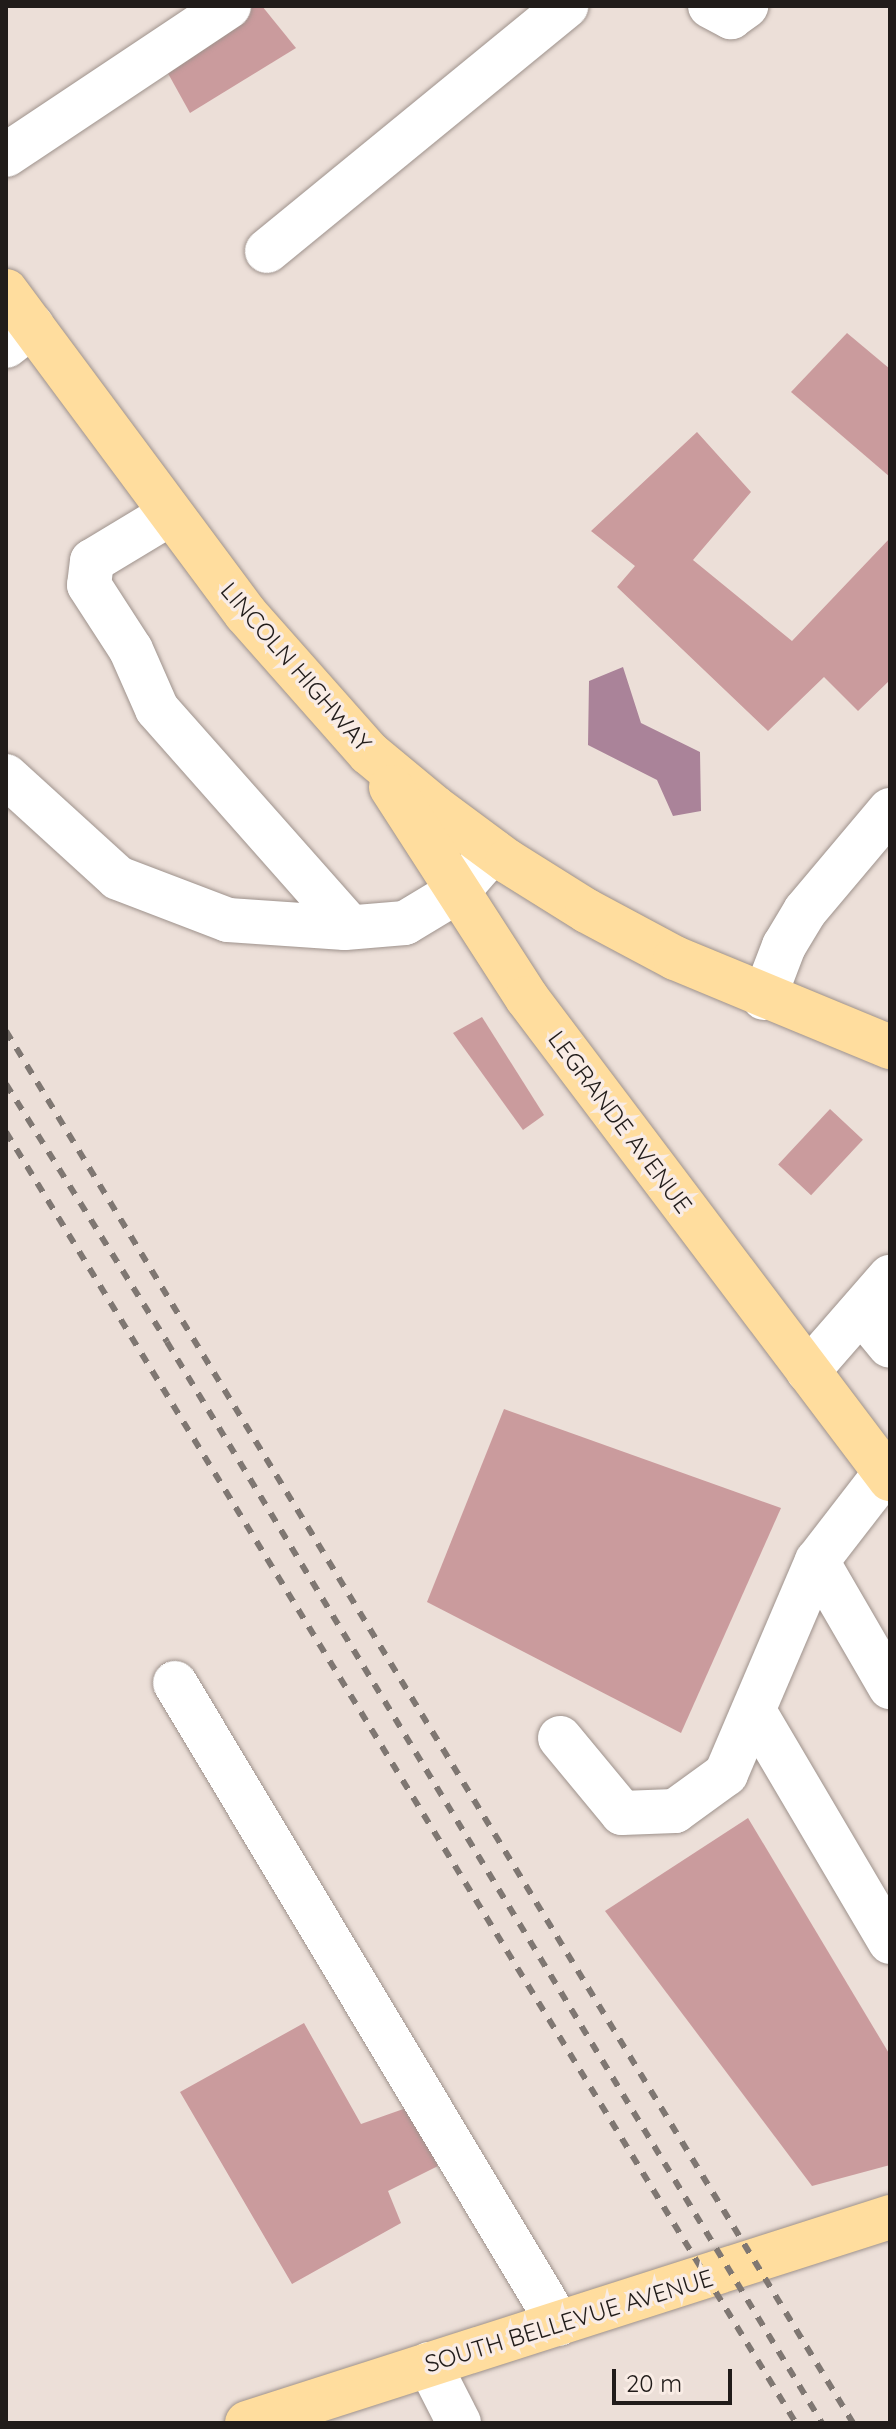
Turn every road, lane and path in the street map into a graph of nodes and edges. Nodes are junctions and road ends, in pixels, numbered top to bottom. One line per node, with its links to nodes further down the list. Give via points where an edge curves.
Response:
1 (229, 6): 5 (street)
2 (566, 6): 6 (street)
3 (710, 6): 4 (street, via 731,17)
4 (746, 6)
5 (6, 155)
6 (267, 251)
7 (6, 291): 8 (main road, LINCOLN HIGHWAY)
8 (19, 336): 9 (main road, LINCOLN HIGHWAY)
9 (170, 514): 10 (main road, LINCOLN HIGHWAY, via 246,614); 15 (street, via 92,561 89,585 131,650 157,709)
10 (369, 753): 13 (main road, LINCOLN HIGHWAY); 14 (main road, LEGRANDE AVENUE)
11 (6, 776): 15 (street, via 118,878 228,920)
12 (890, 810): 16 (street, via 805,911 784,946)
13 (493, 851): 14 (street); 16 (main road, LINCOLN HIGHWAY, via 587,911)
14 (458, 891): 15 (street, via 405,923); 21 (main road, LEGRANDE AVENUE, via 527,998)
15 (350, 927)
16 (764, 998): 17 (main road, LINCOLN HIGHWAY)
17 (889, 1045)
18 (890, 1277): 19 (street)
19 (861, 1311): 20 (street); 21 (street)
20 (890, 1346)
21 (808, 1371): 22 (main road, LEGRANDE AVENUE)
22 (888, 1476): 23 (street)
23 (817, 1561): 25 (street); 26 (street)
24 (175, 1683): 30 (street)
25 (890, 1687)
26 (754, 1711): 27 (street, via 726,1774 675,1811 622,1813); 28 (street)
27 (560, 1738)
28 (890, 1942)
29 (890, 2217): 30 (main road, SOUTH BELLEVUE AVENUE)
30 (559, 2324): 31 (main road, SOUTH BELLEVUE AVENUE)
31 (429, 2364): 32 (main road, SOUTH BELLEVUE AVENUE); 33 (street)
32 (247, 2423)
33 (459, 2423)

